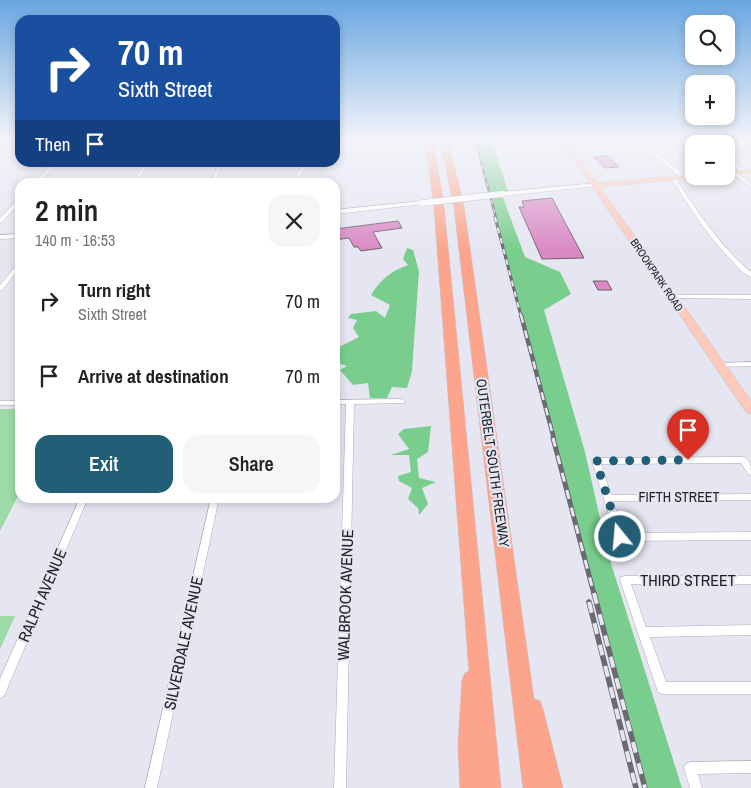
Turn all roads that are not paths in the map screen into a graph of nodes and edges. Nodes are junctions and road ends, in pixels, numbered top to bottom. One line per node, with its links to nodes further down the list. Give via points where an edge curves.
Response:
1 (435, 176): 36 (highway, OUTERBELT SOUTH FREEWAY)
2 (452, 176): 37 (highway, OUTERBELT SOUTH FREEWAY, via 459,207)
3 (589, 176): 7 (main road, BROOKPARK ROAD)
4 (739, 176): 8 (street)
5 (684, 177): 6 (main road)
6 (672, 178): 7 (main road); 15 (street, via 698,218 738,265)
7 (596, 185): 10 (main road, bridge); 17 (main road, BROOKPARK ROAD)
8 (751, 186)
9 (15, 205): 11 (street)
10 (340, 211)
11 (0, 221)
12 (15, 236): 13 (main road)
13 (0, 237)
14 (15, 270): 16 (street)
15 (751, 275)
16 (0, 289)
17 (671, 297): 18 (street); 20 (main road, BROOKPARK ROAD)
18 (751, 297)
19 (751, 364): 20 (street)
20 (718, 365): 26 (main road, BROOKPARK ROAD)
21 (401, 401): 23 (street)
22 (340, 402): 23 (street)
23 (350, 402): 42 (street, WALBROOK AVENUE)
24 (0, 403): 25 (street)
25 (15, 403)
26 (751, 410)
27 (751, 472): 29 (street, via 743,460 596,461)
28 (751, 497): 29 (street, FIFTH STREET)
29 (607, 498): 32 (street, via 620,537)
30 (82, 503): 39 (street, RALPH AVENUE)
31 (214, 503): 41 (street, SILVERDALE AVENUE)
32 (751, 536)
33 (751, 580): 35 (street, THIRD STREET, via 625,580)
34 (751, 630): 35 (street)
35 (642, 632): 38 (street, via 662,688)
36 (476, 649): 43 (highway, via 469,712); 44 (highway, OUTERBELT SOUTH FREEWAY)
37 (518, 659): 45 (highway, OUTERBELT SOUTH FREEWAY); 46 (highway)
38 (751, 688)
39 (0, 692)
40 (751, 767): 47 (street, via 690,768)
41 (150, 788)
42 (340, 788)
43 (472, 788)
44 (488, 788)
45 (536, 788)
46 (551, 788)
47 (696, 788)

